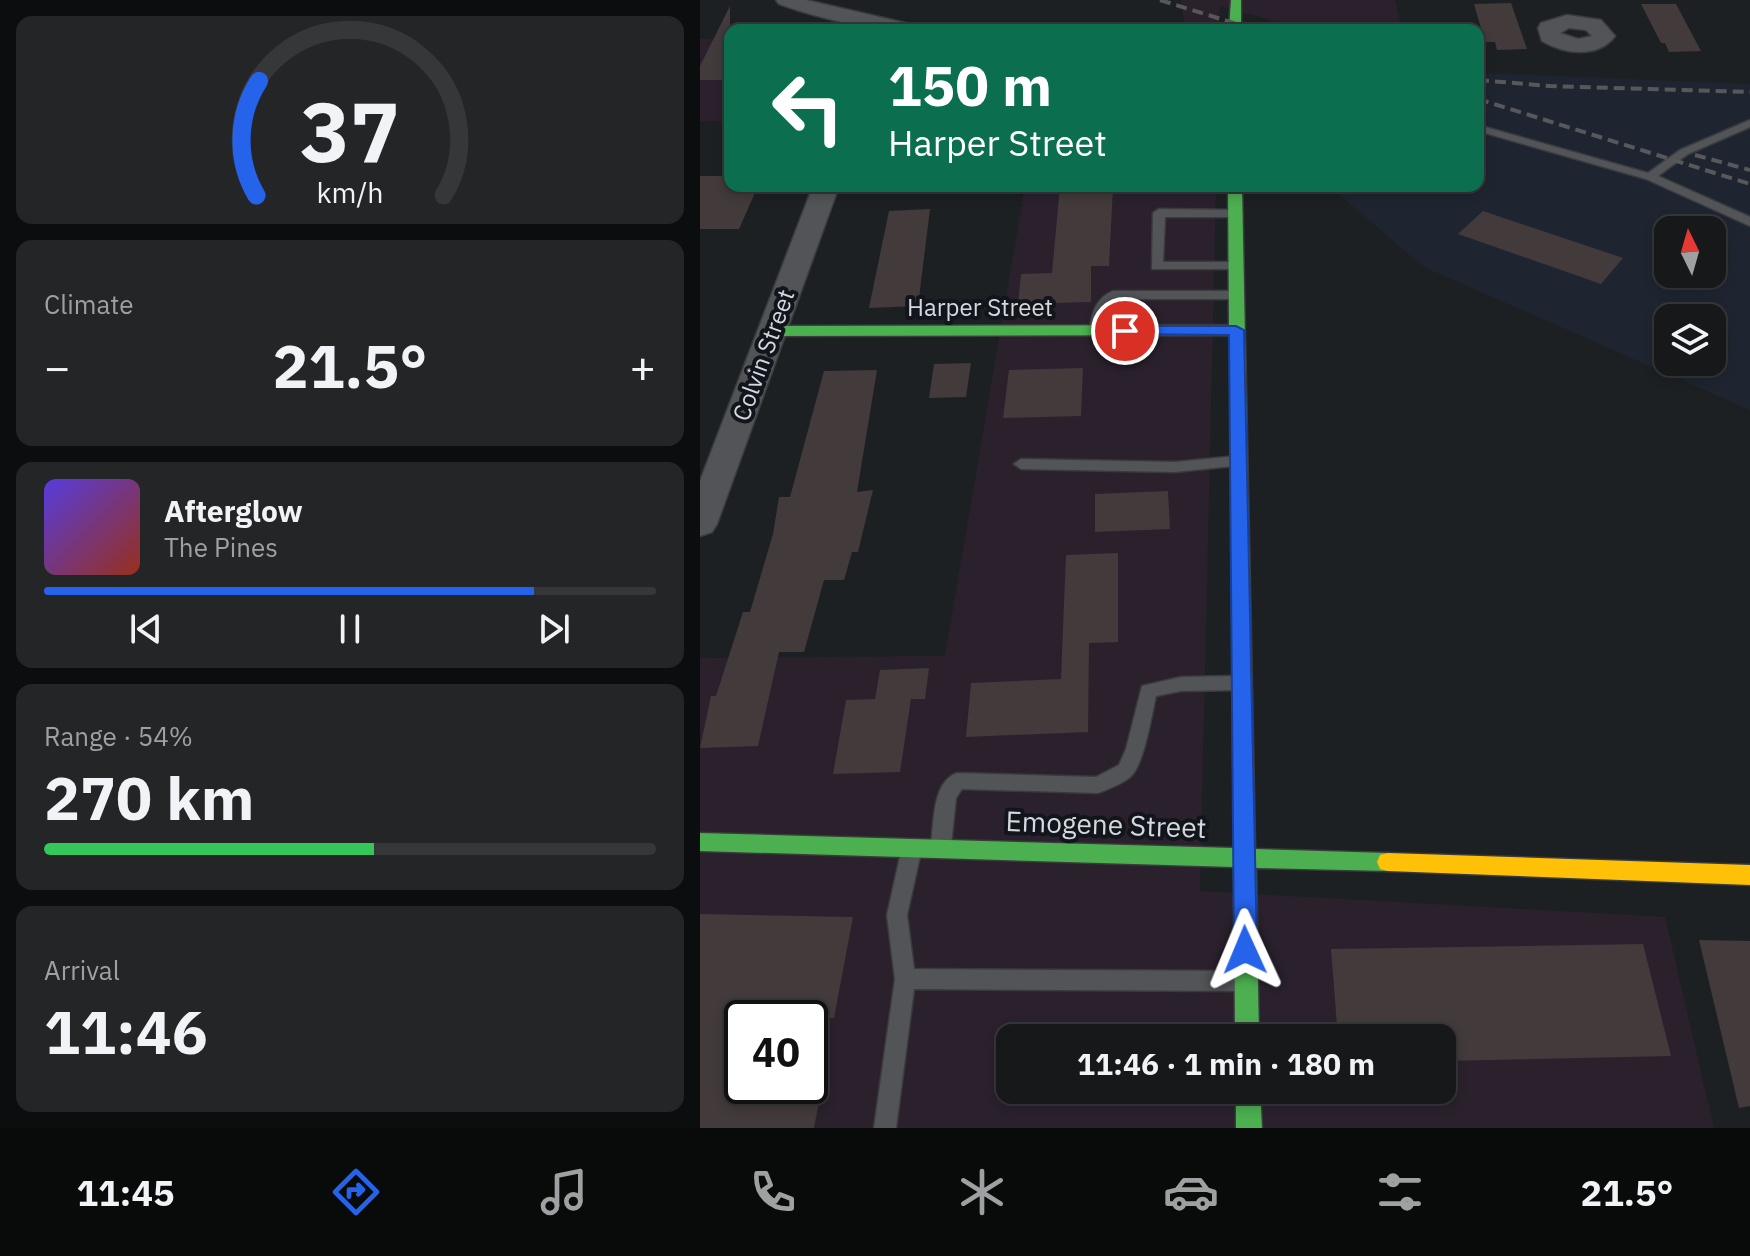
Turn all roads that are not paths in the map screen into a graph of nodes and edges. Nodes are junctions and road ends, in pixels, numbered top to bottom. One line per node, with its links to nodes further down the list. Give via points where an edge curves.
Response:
1 (786, 0): 5 (street)
2 (1236, 0): 6 (street)
3 (1567, 0): 4 (street)
4 (1576, 21)
5 (874, 24)
6 (1235, 24)
7 (1750, 123): 9 (lane, via 1684,152)
8 (1484, 130): 9 (lane)
9 (1650, 177): 13 (lane)
10 (824, 192): 17 (street, Colvin Street)
11 (1235, 192): 12 (street)
12 (1235, 213): 14 (street); 14 (lane, via 1159,213 1156,266)
13 (1750, 222)
14 (1236, 266): 15 (street)
15 (1236, 295): 16 (street); 18 (lane, via 1113,295 1099,309)
16 (1236, 330): 18 (street, Harper Street); 19 (street)
17 (771, 331): 18 (street, Harper Street); 21 (street, Colvin Street)
18 (1096, 331)
19 (1238, 461): 20 (lane, via 1175,467); 22 (street)
20 (1021, 464)
21 (700, 524)
22 (1241, 683): 25 (lane, via 1181,684 1148,691 1126,770 1098,785 957,781 947,796); 26 (street)
23 (700, 842): 24 (street, Emogene Street)
24 (912, 847): 25 (street, Emogene Street); 28 (lane, via 897,915)
25 (941, 847): 26 (street, Emogene Street)
26 (1243, 857): 27 (street, Emogene Street); 29 (street)
27 (1750, 875)
28 (905, 979): 29 (lane); 32 (lane)
29 (1246, 981): 30 (street)
30 (1247, 1024)
31 (1248, 1104): 33 (street)
32 (885, 1128)
33 (1249, 1128)

